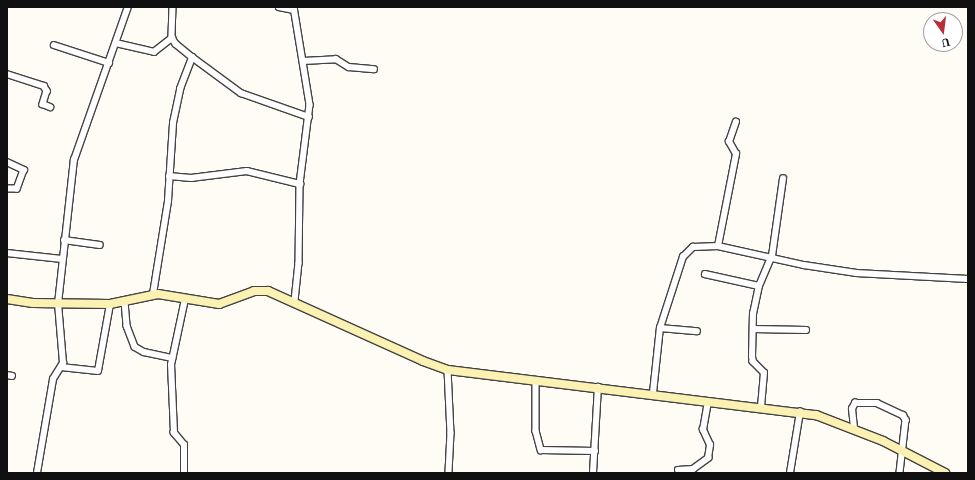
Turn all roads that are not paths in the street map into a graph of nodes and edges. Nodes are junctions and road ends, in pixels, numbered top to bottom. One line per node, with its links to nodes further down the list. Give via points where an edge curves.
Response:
1 (128, 7): 6 (street)
2 (174, 7): 5 (street)
3 (279, 7): 4 (street)
4 (294, 9): 9 (street)
5 (172, 38): 6 (street, via 154,52); 8 (street)
6 (116, 43): 10 (street)
7 (54, 45): 10 (street)
8 (192, 57): 14 (street, via 240,93); 17 (street, via 182,84 173,123)
9 (303, 61): 11 (street, via 336,59 349,67); 14 (street, via 309,93)
10 (109, 63): 21 (street, via 74,160)
11 (374, 69)
12 (7, 74): 13 (street, via 44,86 47,90 43,104)
13 (50, 107)
14 (309, 117): 19 (street)
15 (736, 122): 23 (street, via 729,142 736,154)
16 (7, 162): 20 (street, via 24,170 17,188)
17 (169, 176): 19 (street, via 191,178 222,172 247,171); 30 (street, via 168,201)
18 (783, 179): 25 (street)
19 (300, 184): 34 (street, via 300,263)
20 (7, 189)
21 (64, 240): 22 (street); 26 (street)
22 (100, 245)
23 (718, 246): 25 (street); 37 (street, via 693,247 686,251)
24 (7, 253): 26 (street)
25 (772, 256): 28 (street, via 804,265 856,273); 29 (street)
26 (62, 259): 35 (street)
27 (705, 274): 29 (street)
28 (968, 279)
29 (759, 286): 38 (street)
30 (153, 294): 32 (street); 33 (street)
31 (7, 299): 35 (street)
32 (185, 299): 34 (street, via 219,304 260,290); 41 (street)
33 (125, 302): 36 (street); 41 (street, via 127,326 135,347 144,352)
34 (295, 302): 43 (street, via 423,362)
35 (58, 304): 36 (street); 42 (street, via 63,356)
36 (110, 304): 42 (street, via 98,371)
37 (660, 328): 40 (street); 46 (street)
38 (753, 330): 39 (street); 48 (street, via 753,362 764,373)
39 (806, 330)
40 (698, 331)
41 (172, 358): 55 (street, via 174,433 184,445)
42 (61, 367): 54 (street, via 53,379)
43 (448, 370): 44 (street); 56 (street, via 451,433)
44 (536, 380): 45 (street); 51 (street, via 536,431 541,450)
45 (598, 387): 46 (street); 51 (street)
46 (653, 393): 47 (street)
47 (708, 402): 48 (street); 53 (street, via 703,430 710,445 708,458 693,469)
48 (760, 407): 49 (street)
49 (800, 412): 50 (street, via 826,417); 58 (street)
50 (854, 428): 52 (street); 52 (street, via 852,409 855,403 877,403 898,410 906,420)
51 (595, 451): 57 (street)
52 (904, 452): 59 (street); 60 (street)
53 (678, 470)
54 (37, 473)
55 (184, 473)
56 (449, 473)
57 (593, 473)
58 (790, 473)
59 (900, 473)
60 (945, 473)

